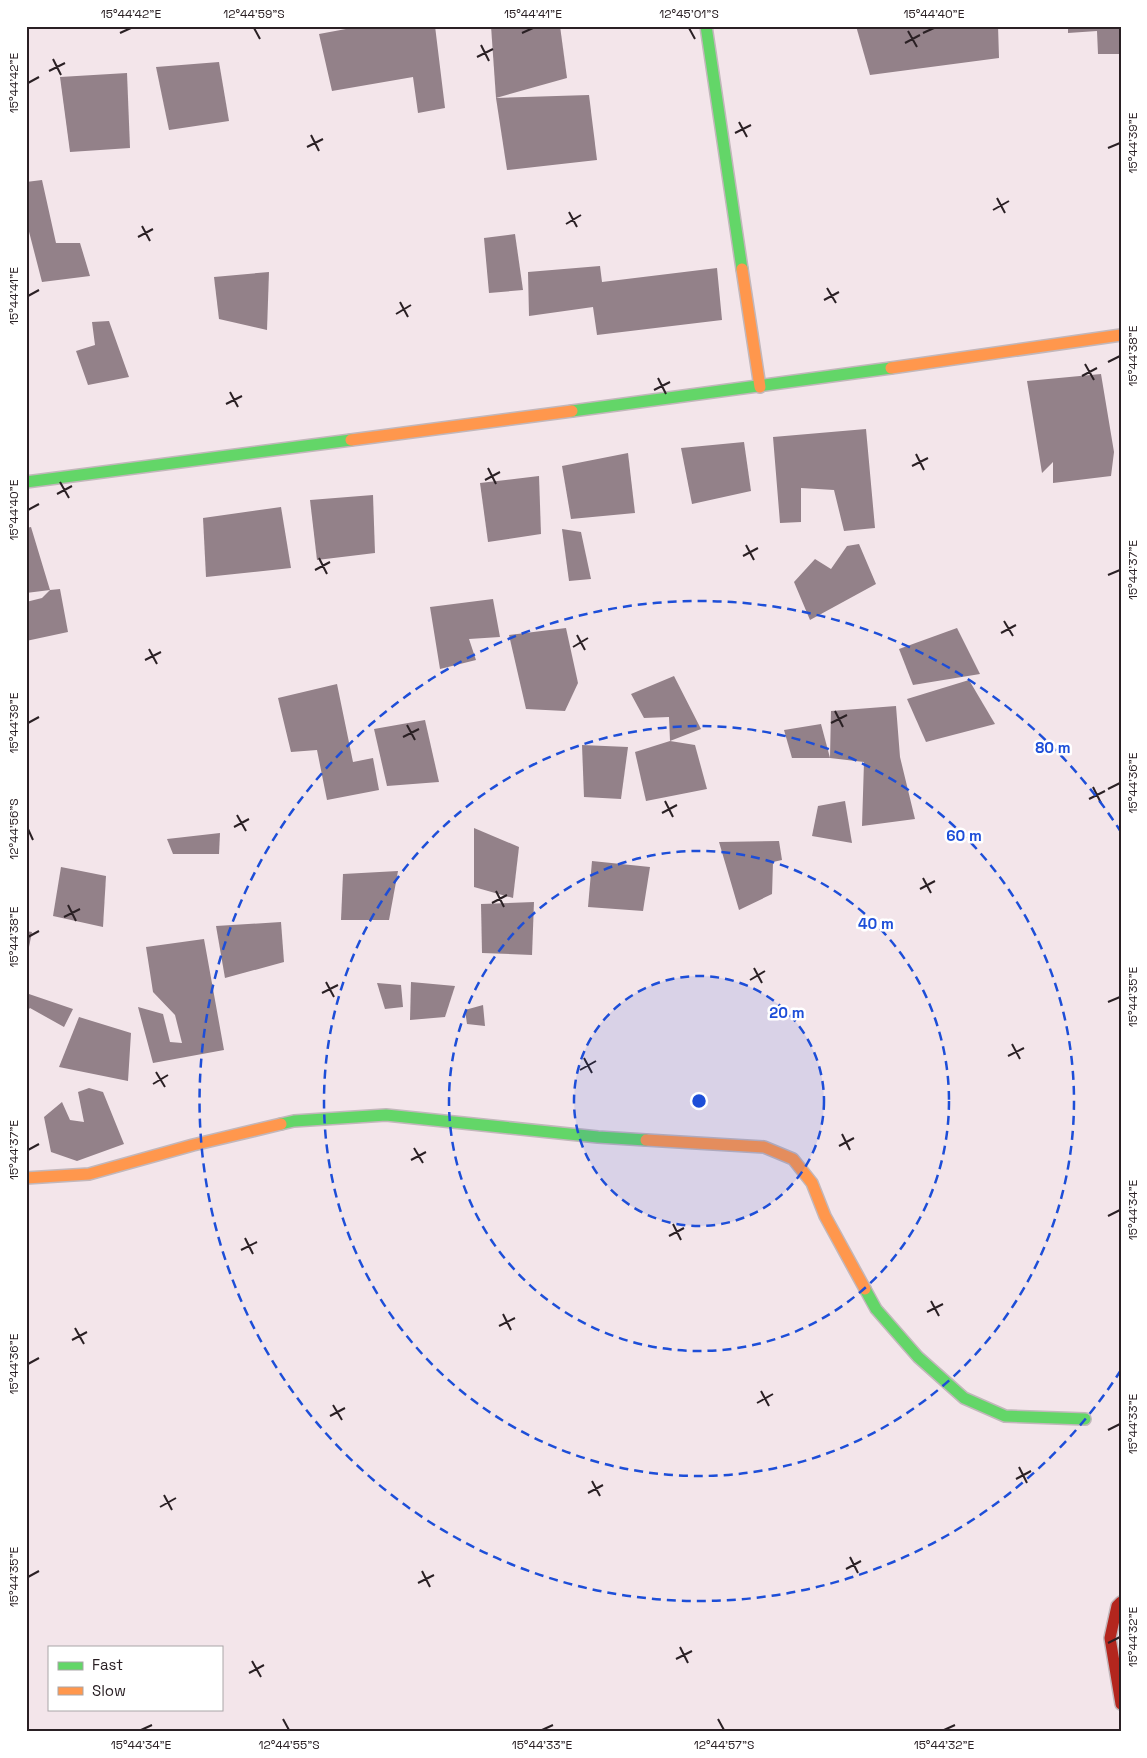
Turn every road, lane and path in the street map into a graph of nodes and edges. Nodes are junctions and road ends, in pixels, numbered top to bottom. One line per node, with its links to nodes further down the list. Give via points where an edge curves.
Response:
1 (706, 26): 3 (street)
2 (1121, 335): 3 (street)
3 (760, 387): 4 (street)
4 (26, 482)
5 (26, 1178): 6 (street, via 89,1174 193,1145 294,1122 386,1116 598,1137 764,1147 793,1159 812,1183 825,1216 876,1309 918,1357 964,1398 1005,1416)
6 (1085, 1419)
7 (1121, 1602): 8 (street, via 1117,1606 1110,1638)
8 (1121, 1704)

